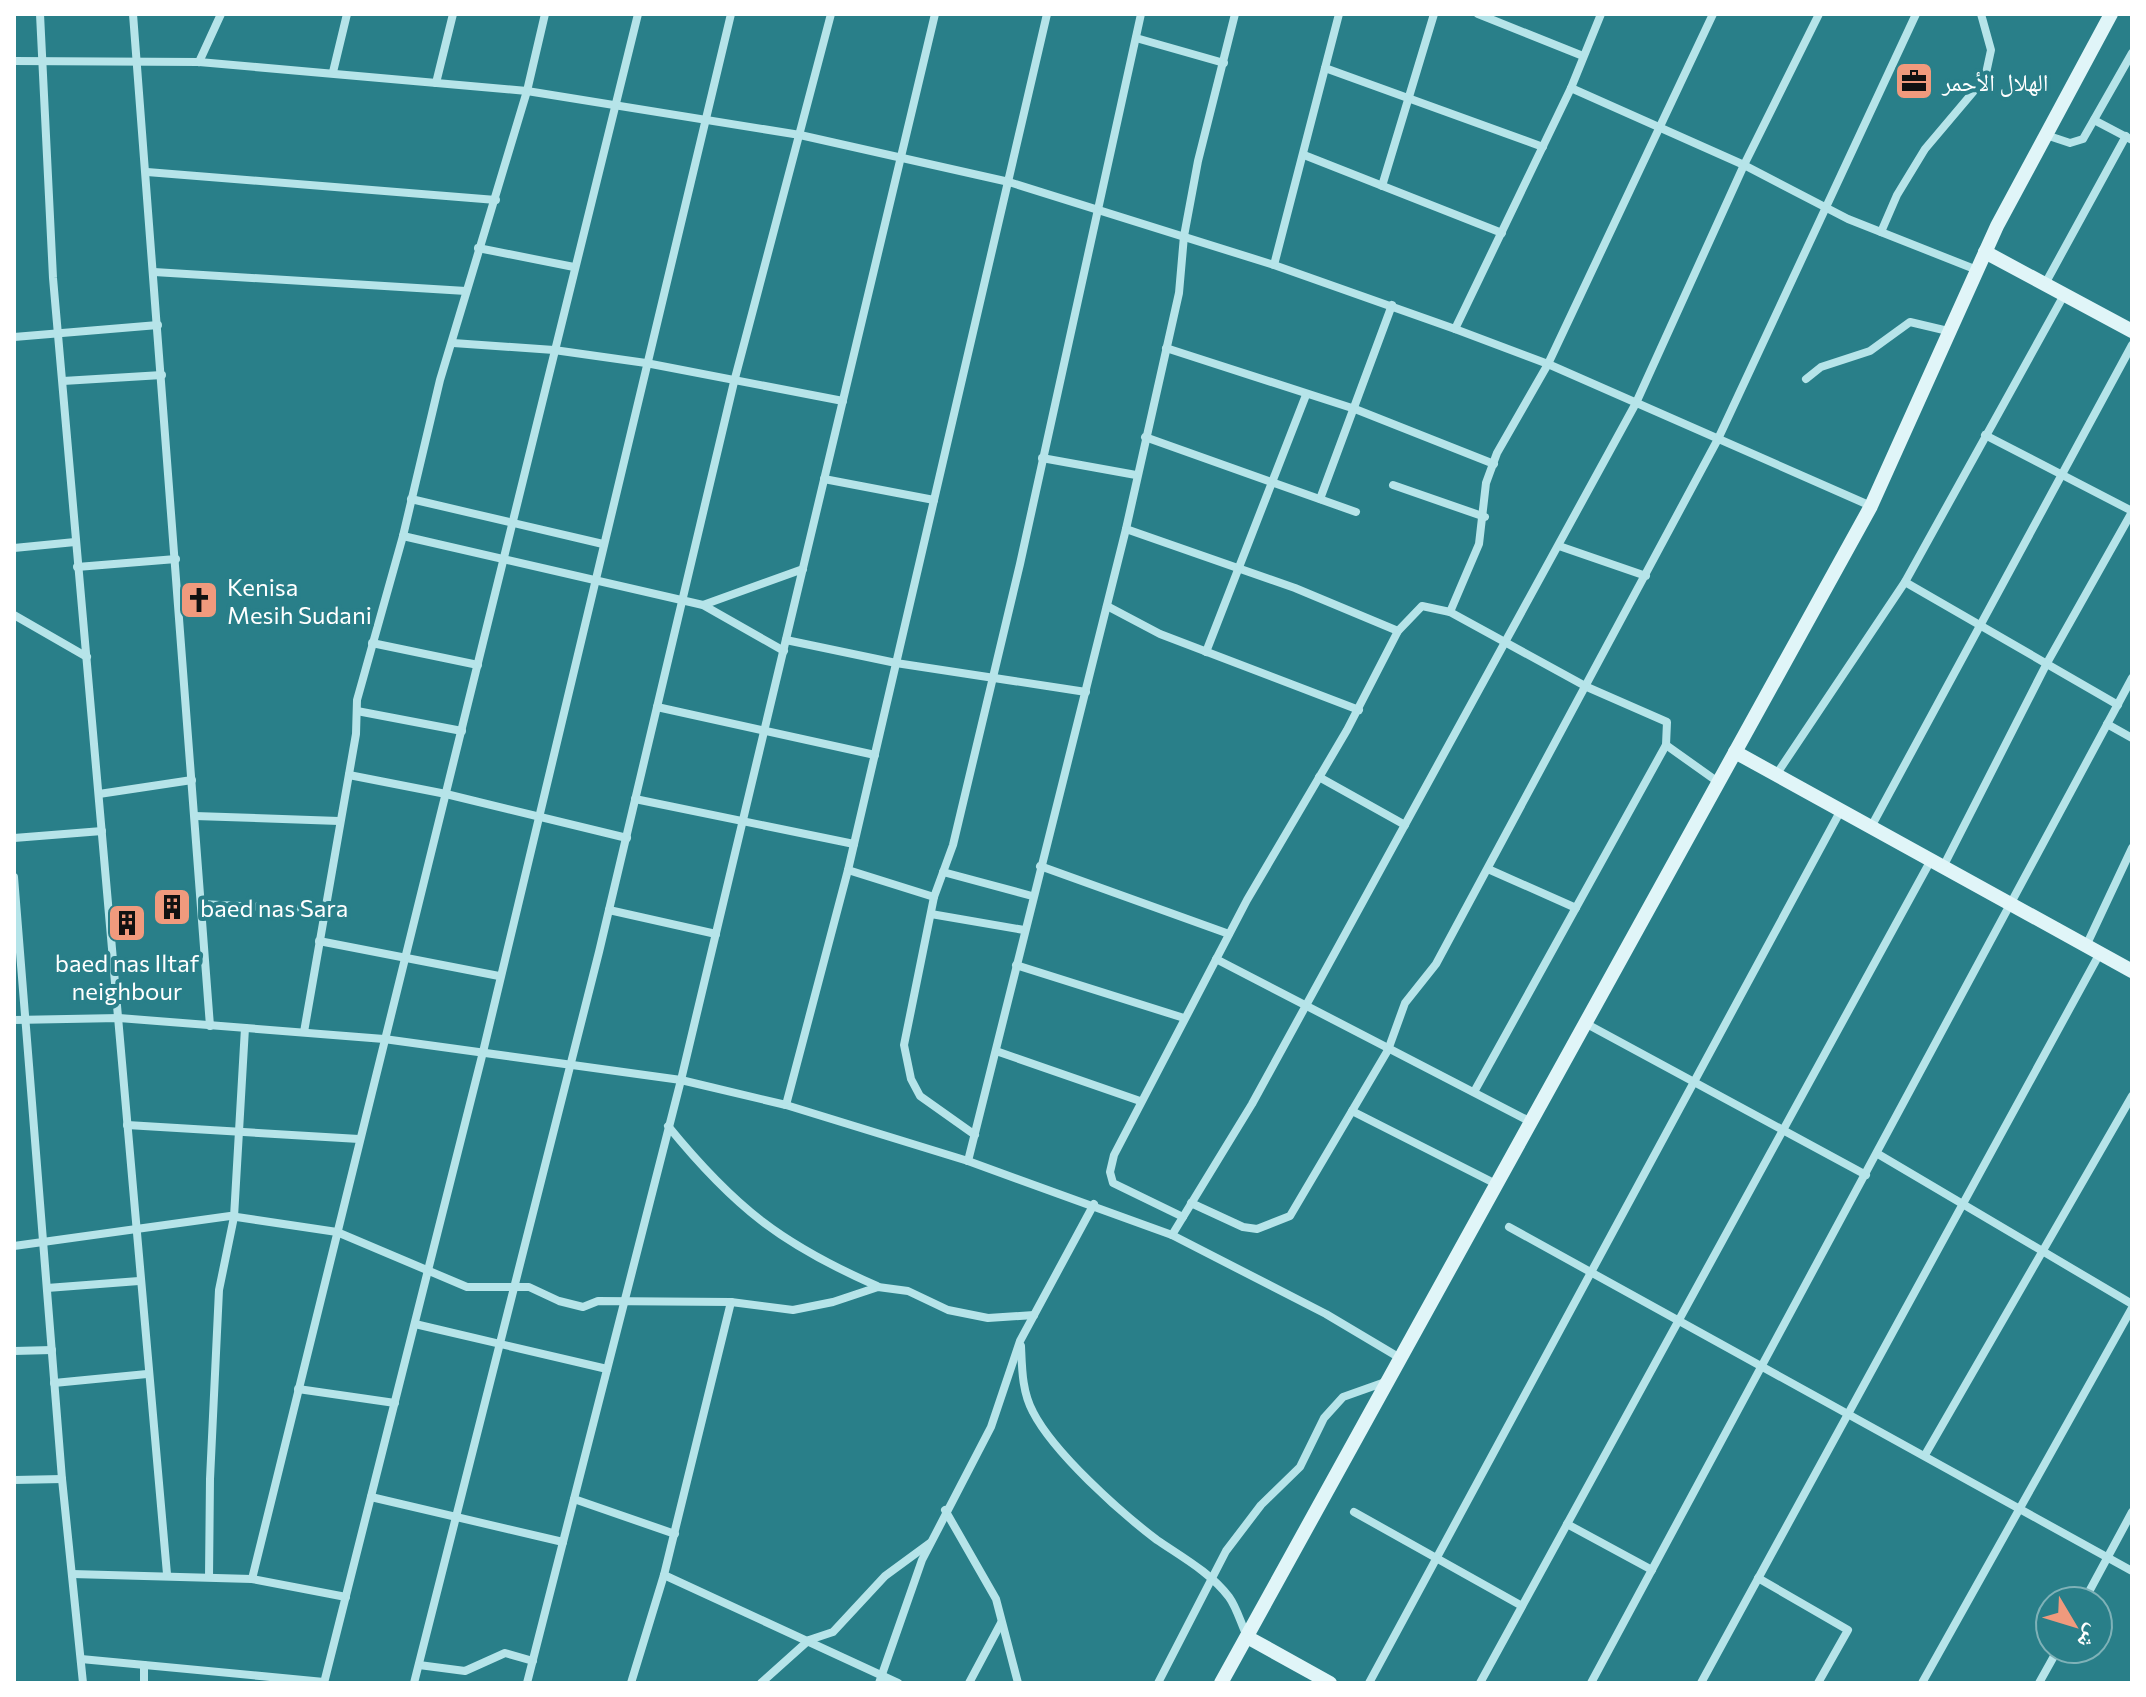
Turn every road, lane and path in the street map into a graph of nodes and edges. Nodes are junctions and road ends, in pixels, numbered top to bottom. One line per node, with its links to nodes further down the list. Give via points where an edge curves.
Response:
1 (40, 14): 26 (street)
2 (133, 14): 27 (street)
3 (221, 14): 29 (street)
4 (347, 14): 32 (street)
5 (453, 14): 33 (street)
6 (545, 14): 35 (street)
7 (638, 14): 37 (street)
8 (731, 14): 38 (street)
9 (831, 14): 41 (street)
10 (935, 14): 46 (street)
11 (1047, 14): 49 (street)
12 (1141, 14): 23 (street)
13 (1235, 14): 30 (street)
14 (1339, 14): 31 (street)
15 (1434, 14): 36 (street)
16 (1478, 14): 25 (street)
17 (1601, 14): 25 (street)
18 (1713, 14): 40 (street)
19 (1819, 14): 47 (street)
20 (1916, 14): 52 (street)
21 (1981, 14): 54 (street, via 1991,50 1985,78 1925,149)
22 (2111, 14): 42 (street)
23 (1136, 38): 30 (street); 53 (street)
24 (2132, 53): 39 (street)
25 (1583, 56): 34 (street)
26 (45, 60): 27 (street); 28 (street); 71 (street)
27 (137, 60): 29 (street); 48 (street)
28 (14, 61)
29 (199, 62): 32 (street)
30 (1224, 63): 56 (street)
31 (1325, 68): 36 (street); 45 (street)
32 (333, 72): 33 (street)
33 (436, 83): 35 (street)
34 (1571, 88): 40 (street); 44 (street)
35 (527, 91): 37 (street); 51 (street)
36 (1408, 98): 44 (street); 50 (street)
37 (617, 103): 38 (street); 60 (street)
38 (707, 120): 41 (street); 77 (street)
39 (2094, 120): 42 (street, via 2078,143); 43 (street)
40 (1659, 126): 47 (street); 78 (street)
41 (800, 135): 46 (street); 82 (street)
42 (2046, 135): 58 (street)
43 (2129, 138): 63 (street)
44 (1543, 147): 55 (street)
45 (1304, 155): 50 (street); 59 (street)
46 (899, 159): 49 (street); 84 (street)
47 (1744, 165): 52 (street); 85 (street)
48 (147, 172): 51 (street); 62 (street)
49 (1009, 182): 53 (street); 99 (street)
50 (1382, 186): 55 (street)
51 (496, 200): 57 (street)
52 (1825, 208): 54 (street); 89 (street)
53 (1098, 210): 56 (street); 90 (street)
54 (1881, 232): 61 (street)
55 (1502, 233): 69 (street)
56 (1184, 236): 59 (street); 75 (street, via 1179,293)
57 (478, 248): 60 (street); 64 (street)
58 (1985, 252): 61 (street); 63 (street)
59 (1274, 265): 66 (street)
60 (574, 267): 76 (street)
61 (1977, 270): 70 (street)
62 (154, 272): 64 (street); 67 (street)
63 (2045, 284): 65 (street)
64 (466, 291): 73 (street)
65 (2064, 295): 68 (street); 87 (street)
66 (1392, 305): 69 (street); 86 (street)
67 (158, 325): 71 (street); 79 (street)
68 (2130, 325)
69 (1455, 329): 78 (street)
70 (1948, 331): 80 (street, via 1910,322 1870,351 1821,367); 100 (street)
71 (58, 333): 72 (street); 81 (street)
72 (14, 337)
73 (453, 343): 76 (street); 97 (street)
74 (2132, 345): 92 (street)
75 (1166, 348): 83 (street); 88 (street)
76 (554, 350): 77 (street); 104 (street)
77 (646, 363): 82 (street); 108 (street)
78 (1548, 364): 85 (street); 91 (street)
79 (162, 375): 81 (street); 111 (street)
80 (1806, 379)
81 (63, 381): 107 (street)
82 (734, 382): 84 (street); 119 (street)
83 (1306, 395): 86 (street); 95 (street)
84 (843, 401): 94 (street)
85 (1636, 403): 89 (street); 109 (street)
86 (1355, 409): 91 (street); 98 (street)
87 (1985, 435): 92 (street); 118 (street)
88 (1145, 437): 93 (street); 95 (street)
89 (1718, 439): 100 (street); 116 (street)
90 (1042, 458): 93 (street); 135 (street)
91 (1494, 464): 103 (street, via 1486,483)
92 (2061, 473): 102 (street); 124 (street)
93 (1136, 475): 105 (street)
94 (824, 479): 99 (street); 114 (street)
95 (1272, 480): 98 (street); 115 (street)
96 (1393, 485): 103 (street)
97 (411, 499): 104 (street); 106 (street)
98 (1320, 499): 101 (street)
99 (934, 500): 132 (street)
100 (1871, 506): 148 (street)
101 (1356, 512)
102 (2132, 512): 133 (street)
103 (1485, 517): 122 (street)
104 (511, 523): 108 (street); 112 (street)
105 (1126, 529): 115 (street); 121 (street)
106 (403, 536): 112 (street); 127 (street)
107 (75, 542): 110 (street); 113 (street)
108 (603, 544): 117 (street)
109 (1559, 546): 116 (street); 128 (street)
110 (14, 548)
111 (176, 559): 113 (street); 153 (street)
112 (503, 560): 117 (street); 134 (street)
113 (77, 567): 131 (street)
114 (803, 569): 120 (street); 126 (street)
115 (1240, 569): 125 (street); 130 (street)
116 (1646, 576): 137 (street)
117 (593, 579): 119 (street); 159 (street)
118 (1905, 582): 124 (street); 151 (street)
119 (681, 601): 120 (street); 140 (street)
120 (703, 605): 129 (street)
121 (1107, 606): 130 (street); 138 (street)
122 (1450, 612): 125 (street, via 1422,606); 128 (street)
123 (14, 615): 131 (street)
124 (1980, 627): 133 (street); 164 (street)
125 (1398, 631): 141 (street)
126 (786, 640): 129 (street); 132 (street)
127 (372, 643): 134 (street); 142 (street)
128 (1506, 643): 137 (street); 163 (street)
129 (784, 651): 145 (street)
130 (1206, 652): 141 (street)
131 (87, 657): 155 (street)
132 (896, 663): 135 (street); 149 (street)
133 (2047, 663): 139 (street); 170 (street)
134 (478, 665): 144 (street)
135 (992, 677): 138 (street); 174 (street)
136 (2132, 678): 139 (street)
137 (1587, 687): 147 (street, via 1667,722); 172 (street)
138 (1086, 692): 171 (street)
139 (2118, 705): 143 (street)
140 (657, 707): 145 (street); 157 (street)
141 (1359, 710): 152 (street)
142 (357, 711): 144 (street); 150 (street)
143 (2107, 724): 146 (street); 179 (street)
144 (462, 731): 156 (street)
145 (765, 732): 149 (street); 162 (street)
146 (2132, 738)
147 (1666, 745): 154 (street); 180 (street)
148 (1735, 752): 151 (street); 154 (street)
149 (875, 755): 168 (street)
150 (349, 775): 156 (street); 161 (street)
151 (1776, 775): 158 (street)
152 (1319, 777): 163 (street); 186 (street)
153 (192, 780): 155 (street); 160 (street)
154 (1718, 782): 200 (street)
155 (99, 794): 165 (street)
156 (446, 794): 159 (street); 190 (street)
157 (635, 799): 162 (street); 167 (street)
158 (1841, 810): 164 (street); 210 (street)
159 (538, 815): 167 (street); 194 (street)
160 (195, 816): 161 (street); 178 (street)
161 (339, 821): 181 (street)
162 (743, 822): 168 (street); 185 (street)
163 (1405, 825): 195 (street)
164 (1871, 827): 170 (street)
165 (102, 831): 166 (street); 196 (street)
166 (14, 838)
167 (627, 838): 182 (street)
168 (854, 844): 173 (street)
169 (2132, 848): 188 (street)
170 (1937, 863): 179 (street); 219 (street)
171 (1040, 866): 176 (street); 186 (street)
172 (1488, 869): 180 (street); 205 (street, via 1436,964 1405,1003)
173 (848, 870): 177 (street); 214 (street)
174 (943, 872): 176 (street); 177 (street)
175 (14, 877): 198 (street)
176 (1032, 896): 184 (street)
177 (934, 897): 183 (street)
178 (201, 904): 181 (street); 201 (street)
179 (2013, 905): 188 (street); 223 (street)
180 (1576, 908): 211 (street)
181 (324, 910): 187 (street)
182 (609, 910): 185 (street); 208 (street)
183 (931, 914): 184 (street); 221 (street, via 904,1045 906,1060 920,1096)
184 (1024, 930): 192 (street)
185 (716, 934): 209 (street)
186 (1229, 934): 191 (street)
187 (319, 941): 190 (street); 203 (street)
188 (2086, 946): 189 (street)
189 (2100, 953): 193 (street); 229 (street)
190 (406, 957): 194 (street); 204 (street)
191 (1216, 959): 195 (street); 197 (street)
192 (1016, 965): 197 (street); 206 (street)
193 (2132, 971)
194 (499, 976): 207 (street)
195 (1304, 1008): 205 (street); 227 (street)
196 (119, 1018): 198 (street); 201 (street); 217 (street)
197 (1184, 1018): 213 (street)
198 (25, 1019): 199 (street); 236 (street)
199 (14, 1020)
200 (1585, 1023): 210 (street); 216 (street)
201 (210, 1026): 202 (street)
202 (245, 1028): 203 (street); 220 (street)
203 (304, 1032): 204 (street)
204 (384, 1039): 207 (street); 222 (street)
205 (1388, 1050): 211 (street); 215 (street)
206 (996, 1051): 213 (street); 221 (street)
207 (483, 1052): 208 (street); 240 (street)
208 (570, 1064): 209 (street); 242 (street)
209 (681, 1080): 214 (street); 218 (street)
210 (1694, 1082): 219 (street); 239 (street)
211 (1474, 1092): 216 (street)
212 (2132, 1096): 238 (street)
213 (1140, 1101): 231 (street, via 1114,1155 1111,1180)
214 (786, 1105): 224 (street)
215 (1352, 1111): 226 (street); 227 (street, via 1283,1221 1257,1229 1243,1227)
216 (1531, 1122): 226 (street)
217 (127, 1125): 220 (street); 232 (street)
218 (668, 1126): 243 (street, via 712,1180 749,1214 796,1246); 245 (street)
219 (1783, 1130): 225 (street); 249 (street)
220 (239, 1132): 222 (street); 230 (street)
221 (975, 1135): 224 (street)
222 (359, 1139): 234 (street)
223 (1878, 1154): 225 (street); 229 (street)
224 (968, 1161): 228 (street)
225 (1866, 1175): 256 (street)
226 (1496, 1184): 255 (street)
227 (1191, 1203): 231 (street)
228 (1094, 1204): 235 (street); 248 (street)
229 (1963, 1204): 238 (street); 263 (street)
230 (234, 1217): 232 (street); 234 (street); 285 (street, via 219,1290)
231 (1183, 1217): 235 (street)
232 (134, 1227): 236 (street); 241 (street)
233 (1509, 1227): 239 (street)
234 (337, 1232): 240 (street); 261 (street)
235 (1172, 1235): 255 (street)
236 (43, 1240): 237 (street); 244 (street)
237 (14, 1246)
238 (2043, 1251): 247 (street); 264 (street)
239 (1592, 1270): 249 (street); 279 (street)
240 (428, 1271): 242 (street, via 467,1287); 250 (street)
241 (139, 1281): 244 (street); 258 (street)
242 (514, 1287): 245 (street, via 529,1287 583,1307 598,1301); 252 (street)
243 (878, 1287): 246 (street, via 793,1310); 248 (street, via 908,1291 948,1310 988,1318)
244 (47, 1288): 253 (street)
245 (624, 1302): 246 (street); 257 (street)
246 (731, 1302): 275 (street)
247 (2132, 1306): 269 (street)
248 (1034, 1315): 251 (street)
249 (1679, 1319): 256 (street); 274 (street)
250 (415, 1324): 252 (street); 262 (street)
251 (1020, 1341): 270 (street, via 991,1427); 286 (street, via 1022,1379 1032,1412 1068,1458 1153,1536)
252 (499, 1345): 257 (street); 273 (street)
253 (52, 1350): 254 (street); 260 (street)
254 (14, 1351)
255 (1400, 1358): 259 (street)
256 (1763, 1365): 263 (street); 280 (street)
257 (607, 1369): 268 (street)
258 (147, 1374): 260 (street); 283 (street)
259 (1388, 1380): 286 (street, via 1343,1397 1324,1418 1300,1467 1261,1505); 293 (street)
260 (54, 1383): 265 (street)
261 (298, 1389): 262 (street); 288 (street)
262 (395, 1403): 267 (street)
263 (1848, 1413): 264 (street); 287 (street)
264 (1925, 1455): 269 (street)
265 (62, 1479): 266 (street); 282 (street)
266 (14, 1480)
267 (371, 1497): 273 (street); 290 (street)
268 (574, 1499): 275 (street); 276 (street)
269 (2020, 1508): 278 (street); 320 (street)
270 (945, 1510): 277 (street); 292 (street, via 996,1599)
271 (1354, 1512): 279 (street)
272 (2132, 1512): 278 (street)
273 (457, 1516): 276 (street); 298 (street)
274 (1567, 1524): 280 (street); 291 (street)
275 (675, 1534): 284 (street)
276 (563, 1542): 296 (street)
277 (930, 1542): 294 (street, via 885,1576 833,1632); 300 (street)
278 (2108, 1557): 281 (street); 289 (street)
279 (1436, 1558): 291 (street); 316 (street)
280 (1652, 1570): 318 (street)
281 (2132, 1571)
282 (72, 1574): 283 (street); 295 (street)
283 (167, 1574): 285 (street)
284 (664, 1575): 294 (street); 307 (street)
285 (209, 1577): 288 (street)
286 (1211, 1578): 293 (street, via 1231,1599); 313 (street)
287 (1758, 1578): 302 (street, via 1848,1630); 319 (street)
288 (252, 1579): 290 (street)
289 (2093, 1585)
290 (346, 1597): 301 (street)
291 (1522, 1606): 317 (street)
292 (1001, 1623): 311 (street); 312 (street)
293 (1247, 1637): 314 (street); 315 (street)
294 (809, 1640): 300 (street); 308 (street)
295 (81, 1659): 297 (street); 303 (street)
296 (533, 1661): 298 (street, via 505,1653 465,1671); 306 (street)
297 (144, 1665): 301 (street); 304 (street)
298 (419, 1665): 305 (street)
299 (2049, 1665): 321 (street)
300 (883, 1674): 309 (street); 310 (street)
301 (324, 1682)
302 (1820, 1682)
303 (83, 1683)
304 (144, 1683)
305 (414, 1683)
306 (527, 1683)
307 (631, 1683)
308 (761, 1683)
309 (879, 1683)
310 (898, 1683)
311 (969, 1683)
312 (1018, 1683)
313 (1158, 1683)
314 (1221, 1683)
315 (1330, 1683)
316 (1369, 1683)
317 (1480, 1683)
318 (1591, 1683)
319 (1701, 1683)
320 (1922, 1683)
321 (2039, 1683)

